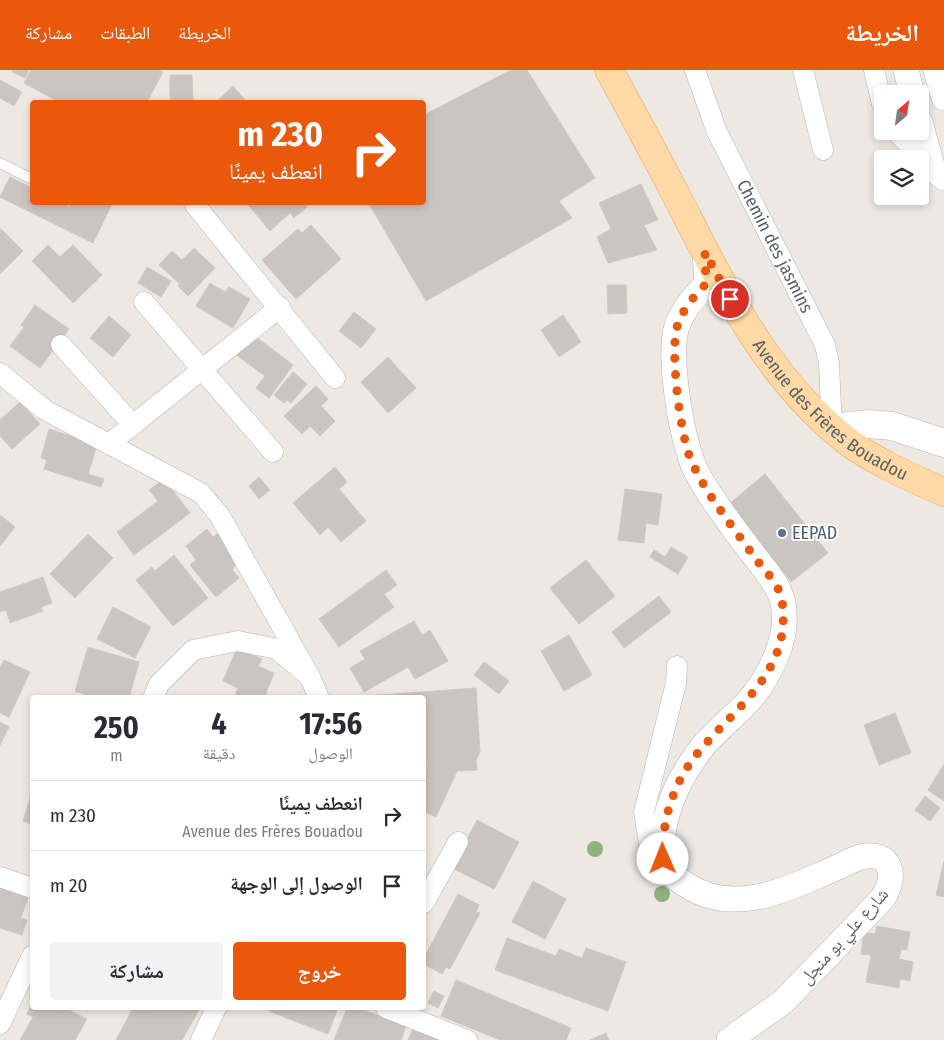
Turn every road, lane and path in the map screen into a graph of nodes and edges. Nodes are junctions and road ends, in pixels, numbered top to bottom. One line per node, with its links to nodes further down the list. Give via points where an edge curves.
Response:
1 (609, 70): 17 (main road, Avenue des Frères Bouadou)
2 (695, 70): 25 (street, Chemin des jasmins, via 717,132 825,345)
3 (803, 70): 12 (street)
4 (874, 70): 7 (street)
5 (906, 70): 8 (street)
6 (936, 70): 9 (street)
7 (878, 85)
8 (910, 85)
9 (944, 98)
10 (905, 140): 14 (street)
11 (926, 140): 14 (street)
12 (823, 150)
13 (0, 164): 15 (lane)
14 (938, 174)
15 (30, 178)
16 (195, 205): 19 (street)
17 (705, 252): 25 (main road, Avenue des Frères Bouadou, via 762,350 810,408); 35 (street, via 706,284 685,310 674,339 674,367 689,453 708,492 771,577 782,598 783,632 777,653 752,696 702,748 680,783 667,812 662,837)
18 (144, 302): 21 (street)
19 (280, 307): 21 (street); 23 (street)
20 (61, 345): 24 (street)
21 (203, 369): 24 (street); 28 (street)
22 (0, 373): 27 (street, via 45,410)
23 (335, 378)
24 (133, 425): 27 (street)
25 (832, 428): 26 (main road, via 869,424 892,426); 29 (main road, Avenue des Frères Bouadou, via 849,442 912,478)
26 (944, 443)
27 (109, 444): 31 (street, via 201,493 220,516)
28 (273, 452)
29 (944, 492)
30 (677, 666): 35 (street, via 676,682 644,812 649,843 654,854)
31 (310, 677): 32 (street, via 277,649 238,641 193,650 160,684); 33 (street)
32 (154, 695)
33 (318, 695)
34 (458, 842): 38 (street)
35 (663, 859): 45 (street, شارع علي بو منجل, via 669,872 696,892 732,900 782,892 864,856 882,860 892,872 890,888 883,898 784,1001)
36 (0, 877): 37 (street)
37 (30, 887)
38 (426, 899)
39 (30, 960): 42 (street)
40 (215, 1010): 43 (street)
41 (391, 1010): 44 (street)
42 (0, 1024)
43 (201, 1040)
44 (466, 1040)
45 (729, 1040)

